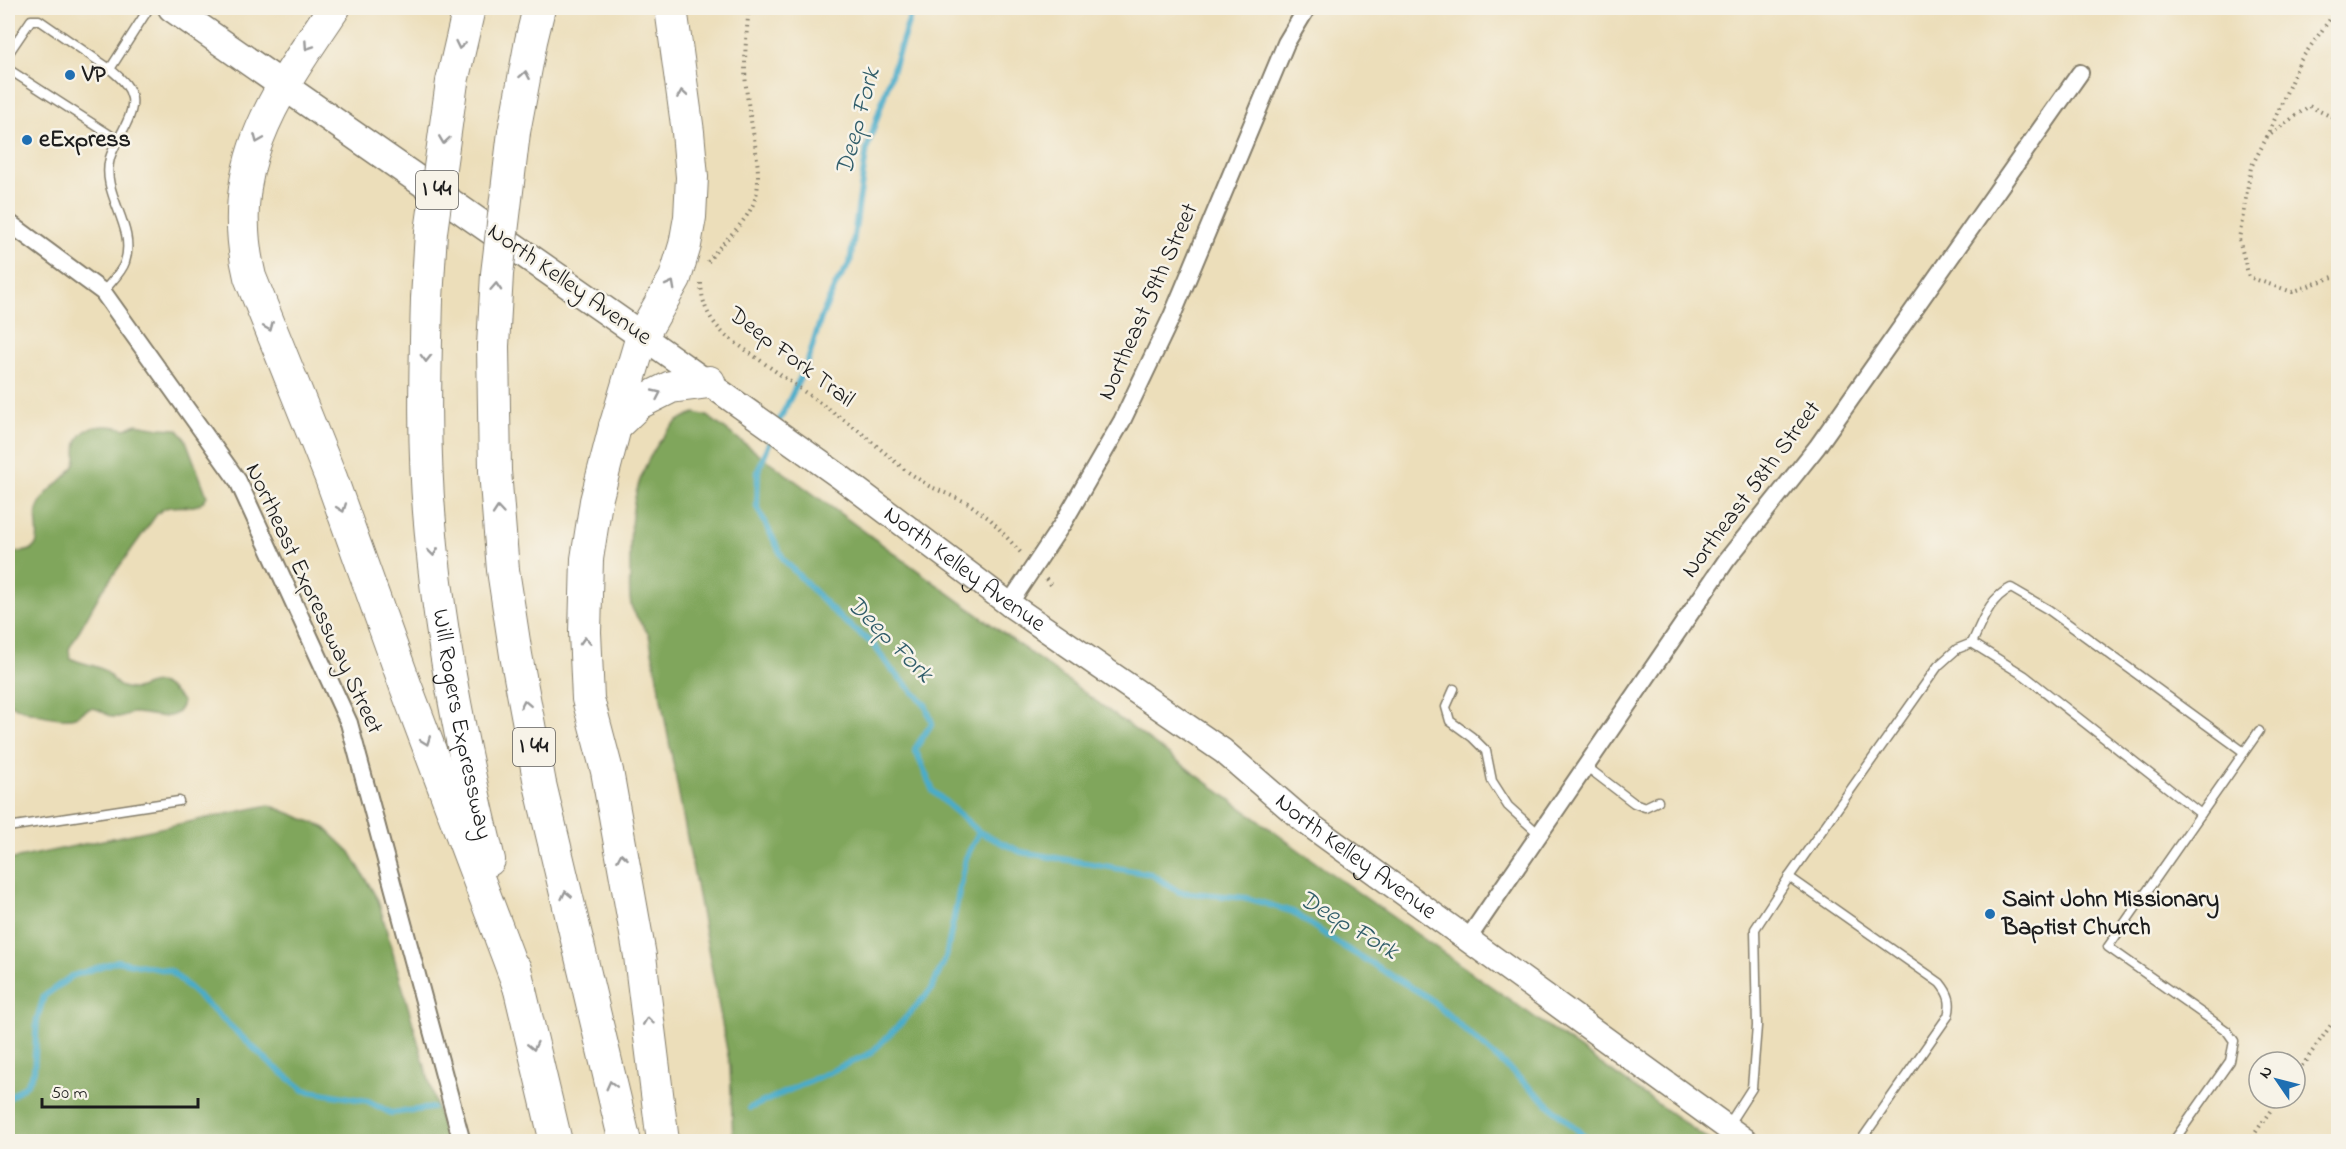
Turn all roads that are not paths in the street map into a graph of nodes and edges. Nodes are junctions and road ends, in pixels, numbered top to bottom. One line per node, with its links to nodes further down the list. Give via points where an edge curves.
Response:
1 (149, 8): 10 (lane)
2 (172, 8): 12 (main road, North Kelley Avenue)
3 (334, 8): 12 (highway, one-way to 12)
4 (469, 8): 32 (highway, Will Rogers Expressway / I 44, one-way to 32, bridge, via 452,82 432,232 425,450 438,590 466,767)
5 (539, 8): 36 (highway, I 44, one-way to 5, bridge, via 540,784 503,570 495,471 493,346 497,274 514,132)
6 (671, 8): 16 (highway, one-way to 6, via 675,278 690,216 688,132)
7 (1307, 8): 19 (street, Northeast 59th Street, via 1286,43 1172,316 1122,421 1063,523)
8 (8, 54): 10 (lane, via 31,20 39,20)
9 (8, 69): 13 (lane)
10 (110, 69): 13 (lane, via 126,83 133,99)
11 (2080, 73): 24 (street, Northeast 58th Street, via 1817,447 1726,561)
12 (281, 85): 16 (main road, North Kelley Avenue); 32 (highway, one-way to 32, via 249,162 243,189 243,248 250,277 331,478)
13 (118, 140): 15 (lane, via 110,159 109,185 127,240 125,262)
14 (8, 222): 15 (street, Northeast Expressway Street)
15 (104, 292): 34 (street, Northeast Expressway Street, via 237,481 349,723)
16 (642, 336): 17 (street, North Kelley Avenue); 18 (highway)
17 (709, 382): 18 (highway, one-way to 17, via 639,403 672,387); 19 (street, North Kelley Avenue)
18 (615, 427): 37 (highway, one-way to 18, via 640,956 607,771 588,699 587,559 596,501)
19 (1009, 604): 31 (street, North Kelley Avenue, via 1223,751 1303,820)
20 (1972, 643): 23 (lane, via 1992,601 2011,588 2049,610); 27 (lane, via 2025,676); 30 (lane, via 1957,649 1938,666)
21 (1454, 689): 29 (lane, via 1446,707 1450,721 1486,752 1492,781 1508,806)
22 (2259, 731): 23 (lane)
23 (2244, 752): 27 (lane)
24 (1587, 767): 26 (lane, via 1634,803 1645,807); 29 (street, Northeast 58th Street)
25 (179, 801): 28 (lane)
26 (1658, 801)
27 (2201, 814): 40 (lane, via 2108,947 2227,1031 2235,1041 2230,1061)
28 (8, 827)
29 (1539, 834): 31 (street, Northeast 58th Street)
30 (1789, 877): 33 (lane, via 1755,929 1757,1026 1752,1088); 39 (lane, via 1948,992 1948,1016)
31 (1467, 940): 33 (street, North Kelley Avenue)
32 (520, 989): 35 (highway, Will Rogers Expressway, one-way to 35)
33 (1726, 1127): 38 (street, North Kelley Avenue)
34 (462, 1142)
35 (556, 1142)
36 (625, 1142)
37 (663, 1142)
38 (1747, 1142)
39 (1860, 1142)
40 (2173, 1142)

